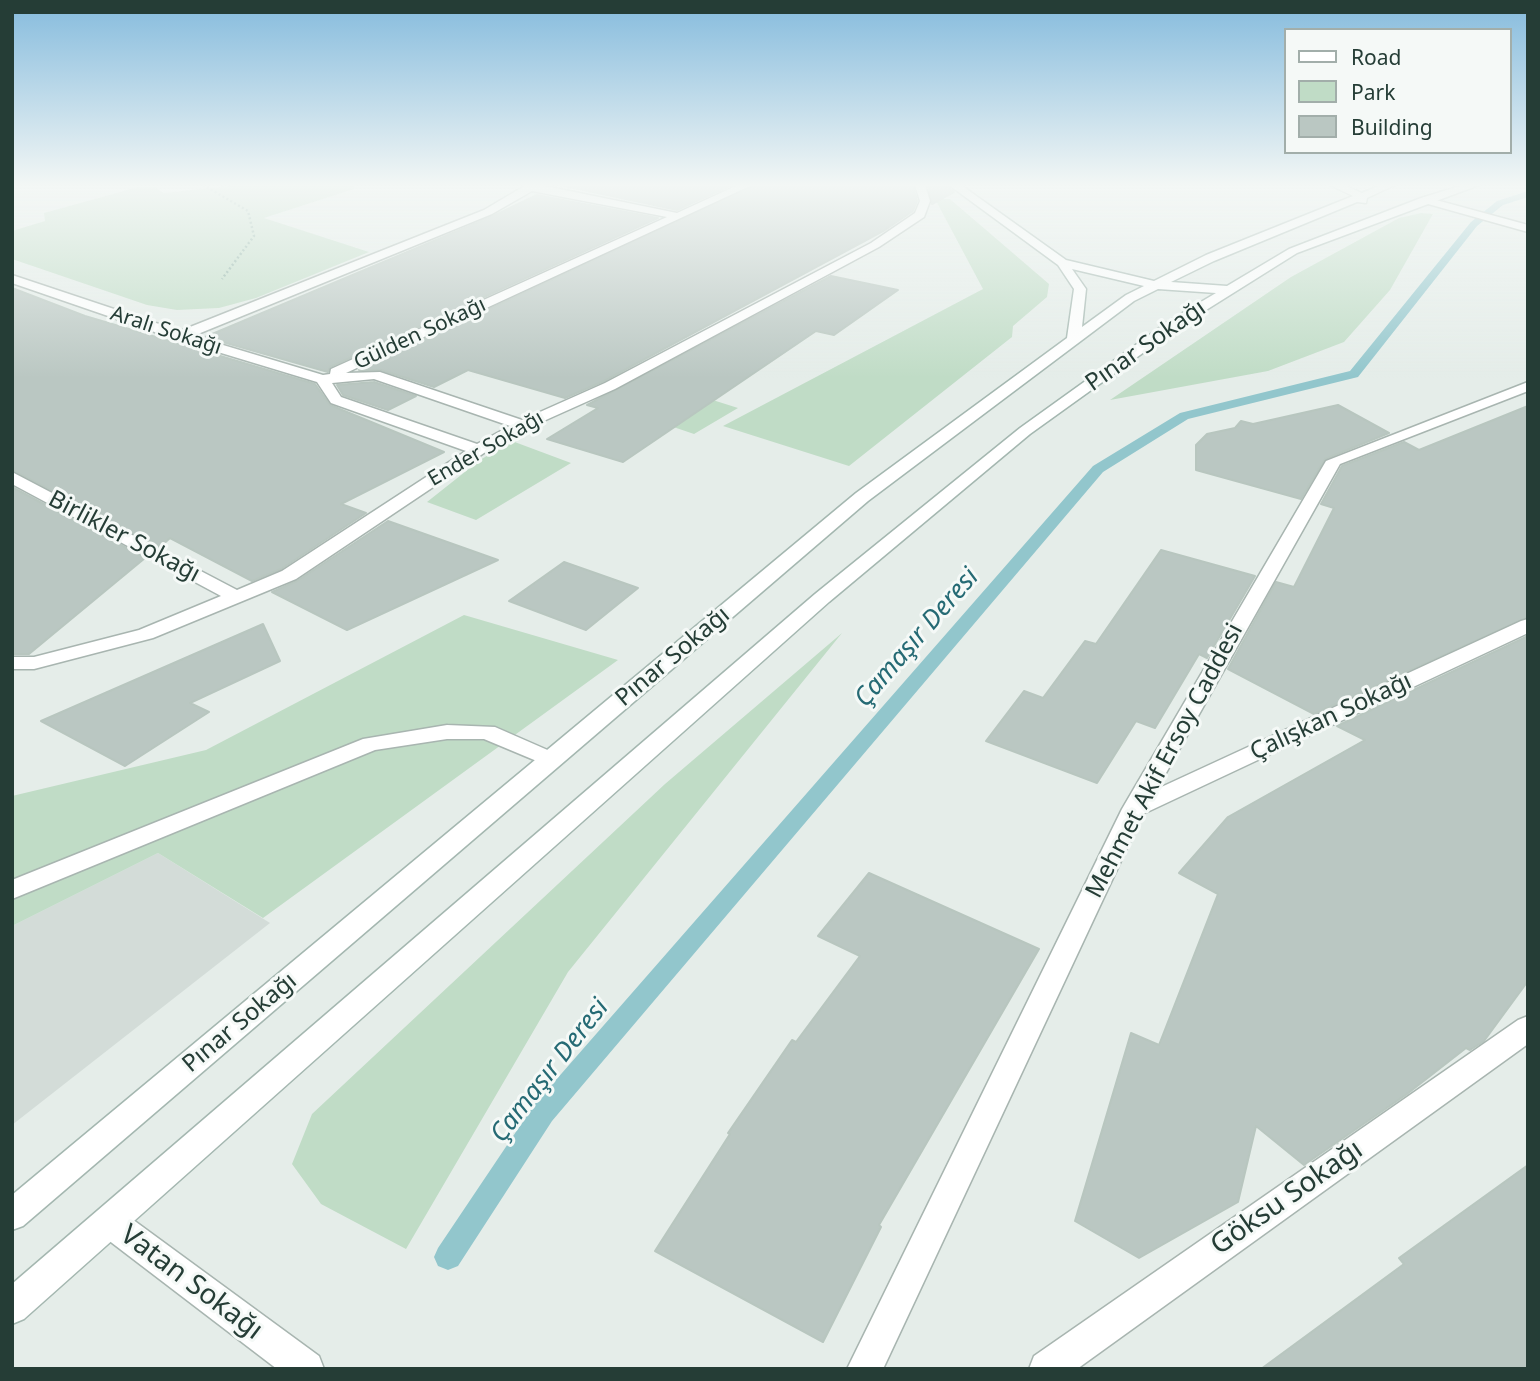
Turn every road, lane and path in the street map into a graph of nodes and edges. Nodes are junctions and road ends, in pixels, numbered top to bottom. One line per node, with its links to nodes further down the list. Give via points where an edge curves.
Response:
1 (244, 249): 12 (path)
2 (395, 249): 12 (street)
3 (605, 249): 14 (street, Gülden Sokağı)
4 (867, 249): 16 (street, Ender Sokağı, via 610,386)
5 (1043, 249): 8 (street)
6 (1231, 249): 10 (street, Pınar Sokağı)
7 (1297, 249): 11 (street, Pınar Sokağı)
8 (1062, 263): 10 (street); 13 (street, via 1080,289)
9 (12, 279): 12 (street, Aralı Sokağı)
10 (1155, 285): 11 (street); 13 (street, Pınar Sokağı)
11 (1229, 290): 27 (street, Pınar Sokağı, via 1025,431 822,598)
12 (180, 336): 14 (street, Aralı Sokağı)
13 (1074, 339): 22 (street, Pınar Sokağı, via 862,497)
14 (321, 379): 16 (street, Aralı Sokağı, via 375,375); 17 (street, Aralı Sokağı, via 336,400)
15 (1528, 386): 23 (street, Mehmet Akif Ersoy Caddesi, via 1334,461)
16 (523, 425): 17 (street, Ender Sokağı)
17 (478, 450): 19 (street, Ender Sokağı, via 289,576)
18 (12, 477): 19 (street, Birlikler Sokağı)
19 (237, 597): 21 (street, Ender Sokağı, via 146,634 34,663)
20 (1528, 625): 23 (street, Çalışkan Sokağı)
21 (12, 663)
22 (551, 760): 24 (street, via 487,732 447,732 371,744); 26 (street, Pınar Sokağı)
23 (1134, 809): 30 (street, Mehmet Akif Ersoy Caddesi)
24 (12, 890)
25 (1528, 1028): 31 (street, Göksu Sokağı)
26 (12, 1215)
27 (110, 1222): 28 (street, Pınar Sokağı); 29 (street, Vatan Sokağı)
28 (12, 1307)
29 (306, 1369)
30 (865, 1369)
31 (1047, 1369)

